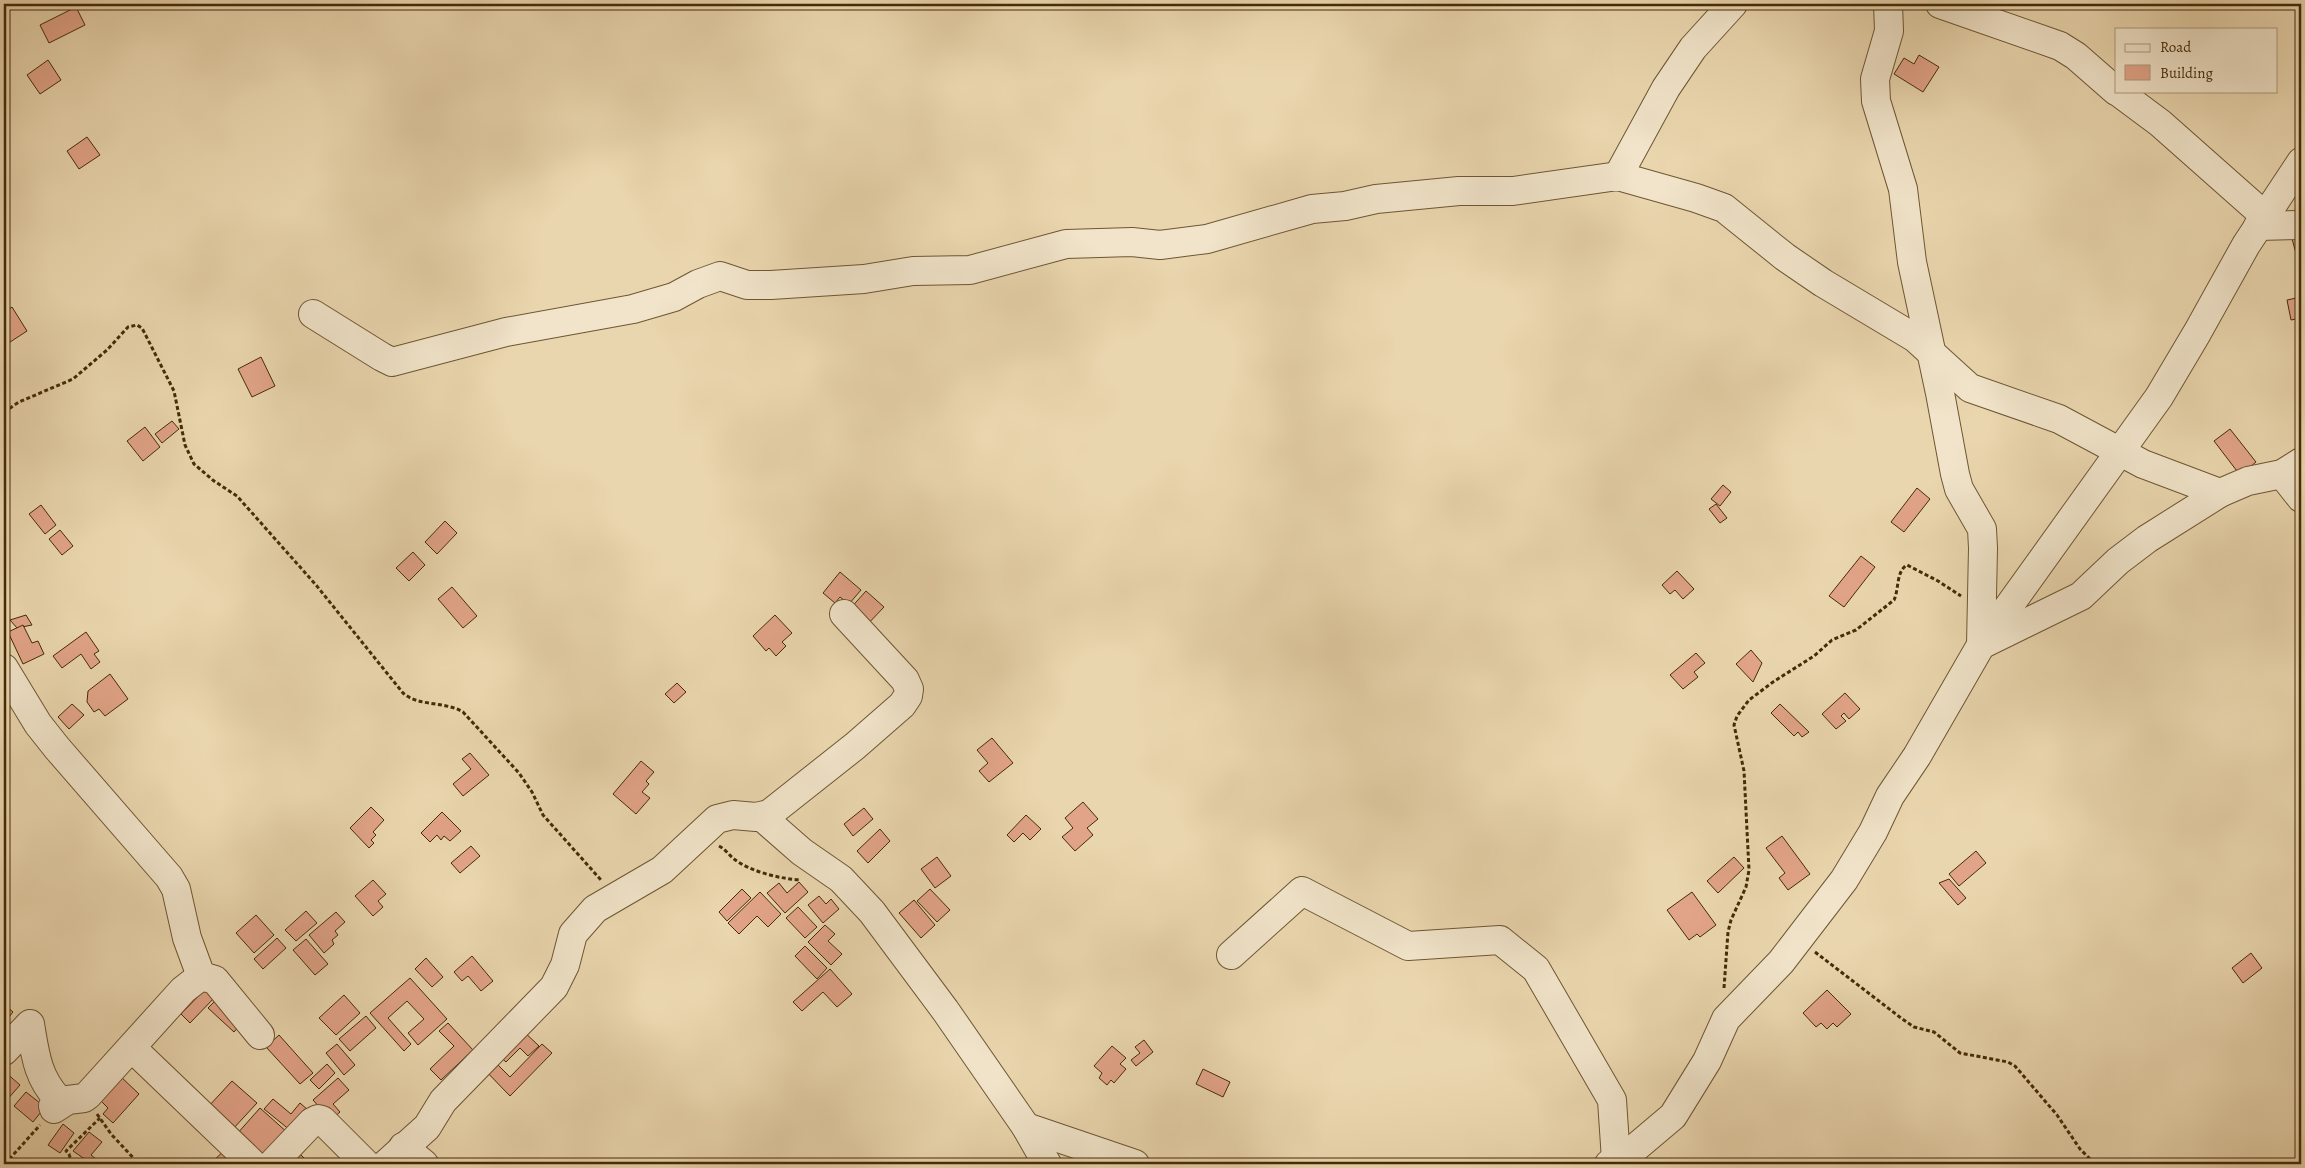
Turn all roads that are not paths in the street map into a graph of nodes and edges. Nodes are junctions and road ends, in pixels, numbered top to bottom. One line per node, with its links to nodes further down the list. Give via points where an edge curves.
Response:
1 (1733, 4): 7 (street, via 1693,48 1666,88)
2 (1888, 4): 11 (street, via 1889,31 1876,79 1876,101 1902,189 1912,262)
3 (1940, 4): 4 (street, via 2060,46)
4 (2115, 89)
5 (2118, 92): 8 (street, via 2160,122)
6 (2301, 162): 8 (street)
7 (1618, 176): 10 (street, via 1513,190 1376,199 1312,209 1207,239 1160,244 1066,244 970,270 913,271 864,279 771,285 747,285 720,276 674,297 633,309 506,332 392,362); 11 (street, via 1724,208 1785,257 1915,338)
8 (2261, 221): 9 (street); 12 (street, via 2180,363)
9 (2301, 225)
10 (313, 314)
11 (1932, 355): 12 (street, via 1970,388 2059,419); 17 (street, via 1959,489 1982,529)
12 (2120, 452): 14 (street, via 2167,474); 17 (street)
13 (2292, 468): 14 (street); 15 (street)
14 (2220, 492): 17 (street, via 2147,539 2081,596)
15 (2301, 498)
16 (844, 614): 19 (street, via 905,680 908,696 877,728)
17 (1982, 645): 27 (street, via 1890,796 1844,880 1781,962 1726,1019 1683,1102 1662,1127)
18 (4, 669): 21 (street, via 57,748 169,877 176,889 187,938)
19 (762, 817): 25 (street, via 802,852 841,879 878,919); 26 (street, via 724,816 713,822 662,870 595,909 577,927 551,991 444,1101 427,1126)
20 (1231, 955): 27 (street, via 1302,891 1408,946 1500,940 1536,970 1612,1100)
21 (201, 976): 22 (street, via 215,980); 23 (street, via 183,990)
22 (260, 1035)
23 (132, 1048): 24 (street, via 92,1108 68,1100 54,1109 58,1099 45,1086 30,1024); 28 (street)
24 (4, 1051)
25 (1026, 1127): 32 (street); 33 (street)
26 (395, 1156): 31 (street)
27 (1624, 1161)
28 (253, 1164)
29 (272, 1164): 30 (street, via 318,1119)
30 (366, 1164)
31 (424, 1164)
32 (1048, 1164)
33 (1135, 1164)

